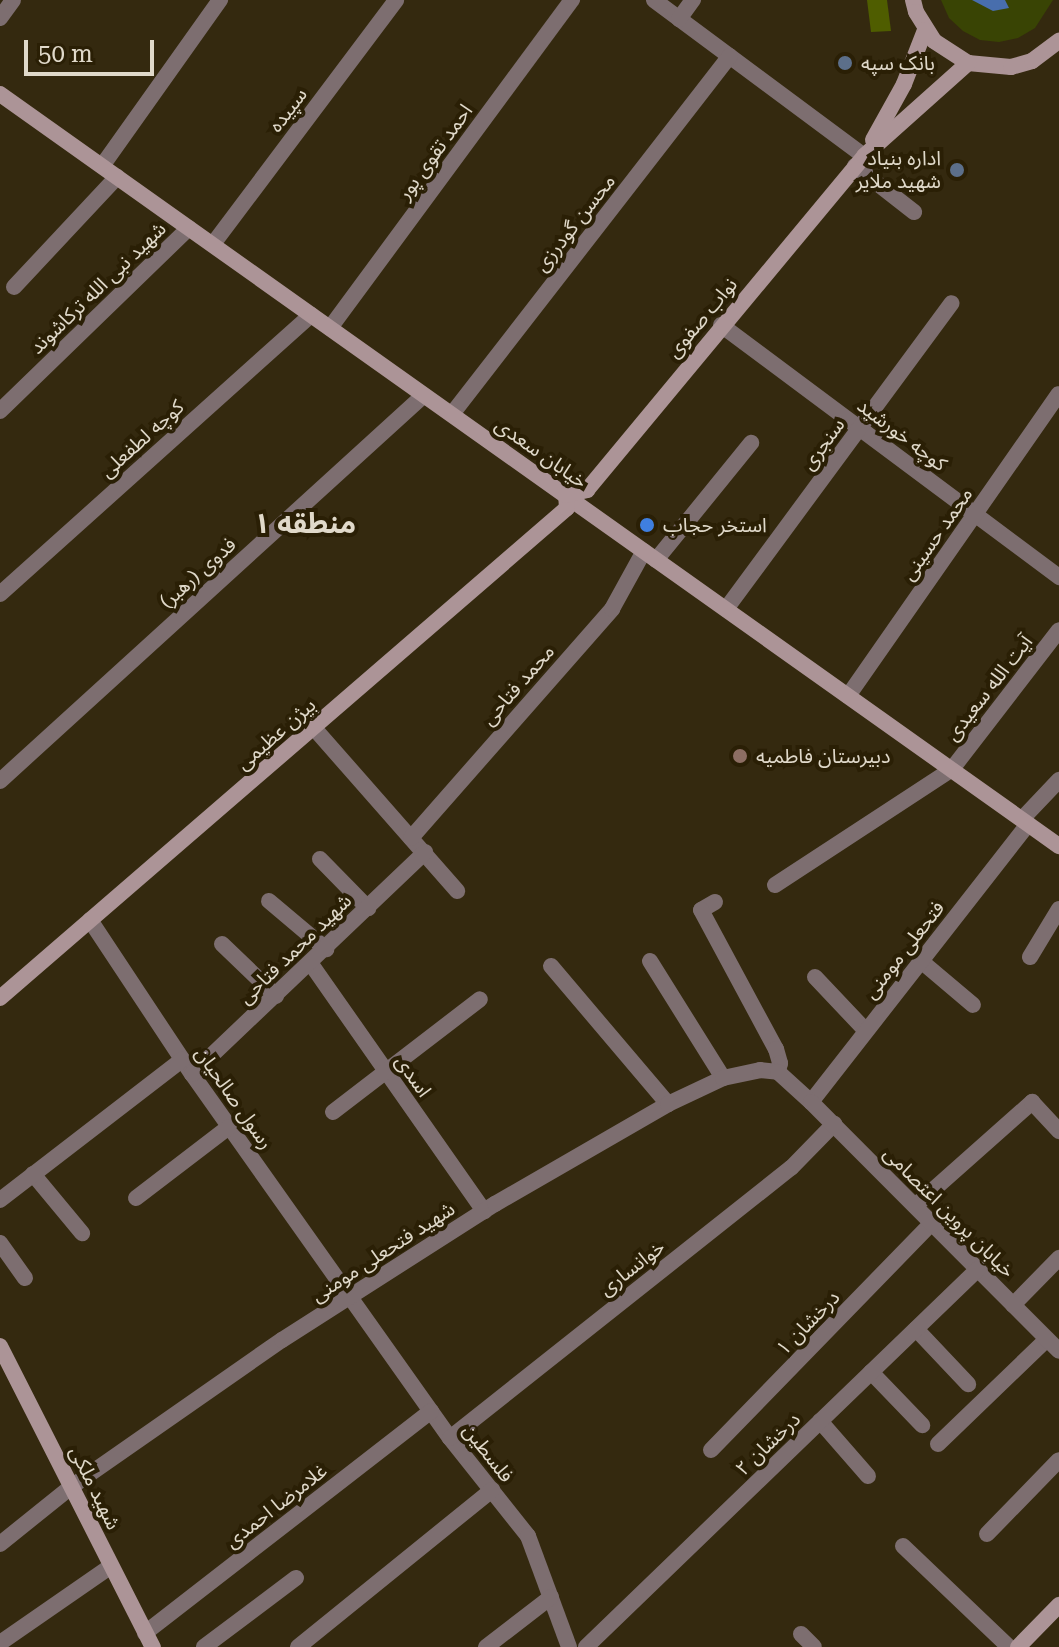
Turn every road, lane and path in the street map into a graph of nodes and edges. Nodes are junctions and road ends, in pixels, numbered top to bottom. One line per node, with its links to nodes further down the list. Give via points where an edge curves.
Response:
1 (13, 0): 8 (street)
2 (220, 0): 16 (street)
3 (396, 0): 20 (street, سپیده)
4 (572, 0): 25 (street, احمد تقوی پور)
5 (654, 0): 9 (street)
6 (693, 0): 9 (street)
7 (913, 0): 10 (main road)
8 (0, 18)
9 (679, 19): 12 (street)
10 (925, 30): 13 (main road, via 944,50); 15 (main road, via 904,84)
11 (1056, 48): 13 (main road, via 1011,67)
12 (730, 56): 15 (street); 29 (street, محسن گودرزی)
13 (968, 63): 15 (main road)
14 (0, 94): 16 (main road, خیابان سعدی)
15 (860, 161): 18 (street); 24 (main road, نواب صفوی)
16 (102, 166): 17 (main road, خیابان سعدی)
17 (117, 177): 19 (main road, خیابان سعدی); 21 (street)
18 (914, 212)
19 (189, 228): 20 (main road, خیابان سعدی); 28 (street, شهید نبی الله ترکاشوند)
20 (213, 244): 23 (main road, خیابان سعدی)
21 (14, 287)
22 (952, 303): 30 (street, سنجری)
23 (311, 315): 25 (main road, خیابان سعدی); 36 (street, کوچه لطفعلی)
24 (721, 325): 30 (street, کوچه خورشید); 32 (main road, نواب صفوی, via 587,490)
25 (330, 328): 27 (main road, خیابان سعدی)
26 (1059, 394): 33 (street, محمد حسینی)
27 (424, 395): 29 (main road, خیابان سعدی); 43 (street, فدوی (رهبر))
28 (0, 411)
29 (452, 414): 32 (main road, خیابان سعدی)
30 (859, 428): 33 (street, کوچه خورشید); 37 (street, سنجری)
31 (751, 443): 34 (street, محمد فتاحی)
32 (566, 495): 34 (main road, خیابان سعدی); 40 (main road, بیژن عظیمی, via 567,508)
33 (975, 514): 35 (street, کوچه خورشید); 39 (street, محمد حسینی)
34 (650, 556): 37 (main road, خیابان سعدی); 45 (street, محمد فتاحی, via 612,609)
35 (1059, 577)
36 (0, 594)
37 (726, 609): 39 (main road, خیابان سعدی)
38 (1059, 630): 41 (street, آیت الله سعیدی)
39 (848, 696): 41 (main road, خیابان سعدی)
40 (314, 728): 45 (street); 55 (main road, بیژن عظیمی)
41 (952, 769): 44 (main road, خیابان سعدی); 49 (street, آیت الله سعیدی)
42 (1059, 780): 44 (street, فتحعلی مومنی)
43 (0, 781)
44 (1025, 822): 46 (main road, خیابان سعدی); 60 (street, فتحعلی مومنی)
45 (411, 838): 47 (street)
46 (1059, 846)
47 (425, 852): 50 (street); 53 (street, شهید محمد فتاحی)
48 (320, 859): 53 (street)
49 (775, 885)
50 (457, 891)
51 (269, 901): 57 (street)
52 (715, 902): 70 (street, via 701,910 776,1049)
53 (368, 908): 57 (street, شهید محمد فتاحی)
54 (1059, 909): 58 (street)
55 (90, 920): 65 (main road, بیژن عظیمی); 69 (street, رسول صالحیان)
56 (222, 944): 64 (street)
57 (326, 949): 61 (street, شهید محمد فتاحی)
58 (1030, 957)
59 (650, 961): 73 (street)
60 (921, 961): 67 (street); 68 (street, فتحعلی مومنی)
61 (311, 964): 64 (street, شهید محمد فتاحی); 71 (street, اسدی)
62 (551, 966): 75 (street)
63 (815, 977): 68 (street)
64 (276, 996): 72 (street, شهید محمد فتاحی)
65 (0, 998)
66 (480, 999): 71 (street)
67 (973, 1005)
68 (866, 1031): 74 (street, فتحعلی مومنی)
69 (182, 1060): 72 (street, رسول صالحیان); 80 (street)
70 (778, 1072): 73 (street, شهید فتحعلی مومنی); 74 (street)
71 (387, 1073): 76 (street); 84 (street, اسدی)
72 (192, 1074): 78 (street, رسول صالحیان)
73 (723, 1078): 75 (street, شهید فتحعلی مومنی)
74 (811, 1102): 77 (street, خیابان پروین اعتصامی)
75 (668, 1104): 84 (street, شهید فتحعلی مومنی)
76 (333, 1112)
77 (834, 1124): 83 (street, خیابان پروین اعتصامی); 102 (street, خوانساری, via 791,1168)
78 (229, 1127): 81 (street); 91 (street, رسول صالحیان)
79 (1059, 1131): 83 (street, via 1032,1102)
80 (33, 1174): 82 (street); 86 (street)
81 (136, 1198)
82 (0, 1200)
83 (915, 1206): 85 (street, خیابان پروین اعتصامی)
84 (484, 1211): 91 (street, شهید فتحعلی مومنی)
85 (932, 1223): 89 (street, خیابان پروین اعتصامی); 104 (street, درخشان ۱)
86 (82, 1233)
87 (0, 1243): 90 (street)
88 (1059, 1258): 92 (street)
89 (978, 1269): 92 (street, خیابان پروین اعتصامی); 93 (street, درخشان ۲)
90 (25, 1278)
91 (350, 1297): 99 (street, فلسطین); 107 (street, شهید فتحعلی مومنی)
92 (1013, 1305): 94 (street, خیابان پروین اعتصامی)
93 (916, 1329): 97 (street, درخشان ۲); 98 (street)
94 (1047, 1339): 96 (street, خیابان پروین اعتصامی); 103 (street)
95 (1, 1350): 107 (main road, شهید ملکی)
96 (1059, 1351)
97 (871, 1372): 100 (street, درخشان ۲); 101 (street)
98 (968, 1384)
99 (431, 1411): 102 (street, فلسطین); 117 (street, غلامرضا احمدی)
100 (820, 1421): 106 (street); 119 (street, درخشان ۲)
101 (922, 1425)
102 (450, 1438): 108 (street, فلسطین)
103 (938, 1444)
104 (711, 1450)
105 (1059, 1460): 109 (street)
106 (868, 1476)
107 (71, 1487): 110 (street, شهید فتحعلی مومنی); 112 (main road, شهید ملکی)
108 (492, 1490): 114 (street, فلسطین, via 528,1536); 121 (street)
109 (987, 1534)
110 (0, 1544)
111 (903, 1546): 125 (street)
112 (111, 1566): 117 (main road, شهید ملکی); 118 (street)
113 (296, 1578): 120 (street)
114 (551, 1597): 122 (street); 123 (street, فلسطین)
115 (1059, 1605): 126 (main road)
116 (801, 1634): 124 (street)
117 (149, 1640)
118 (0, 1643)
119 (596, 1644)
120 (204, 1647)
121 (298, 1647)
122 (486, 1647)
123 (569, 1647)
124 (814, 1647)
125 (1009, 1647)
126 (1018, 1647)

